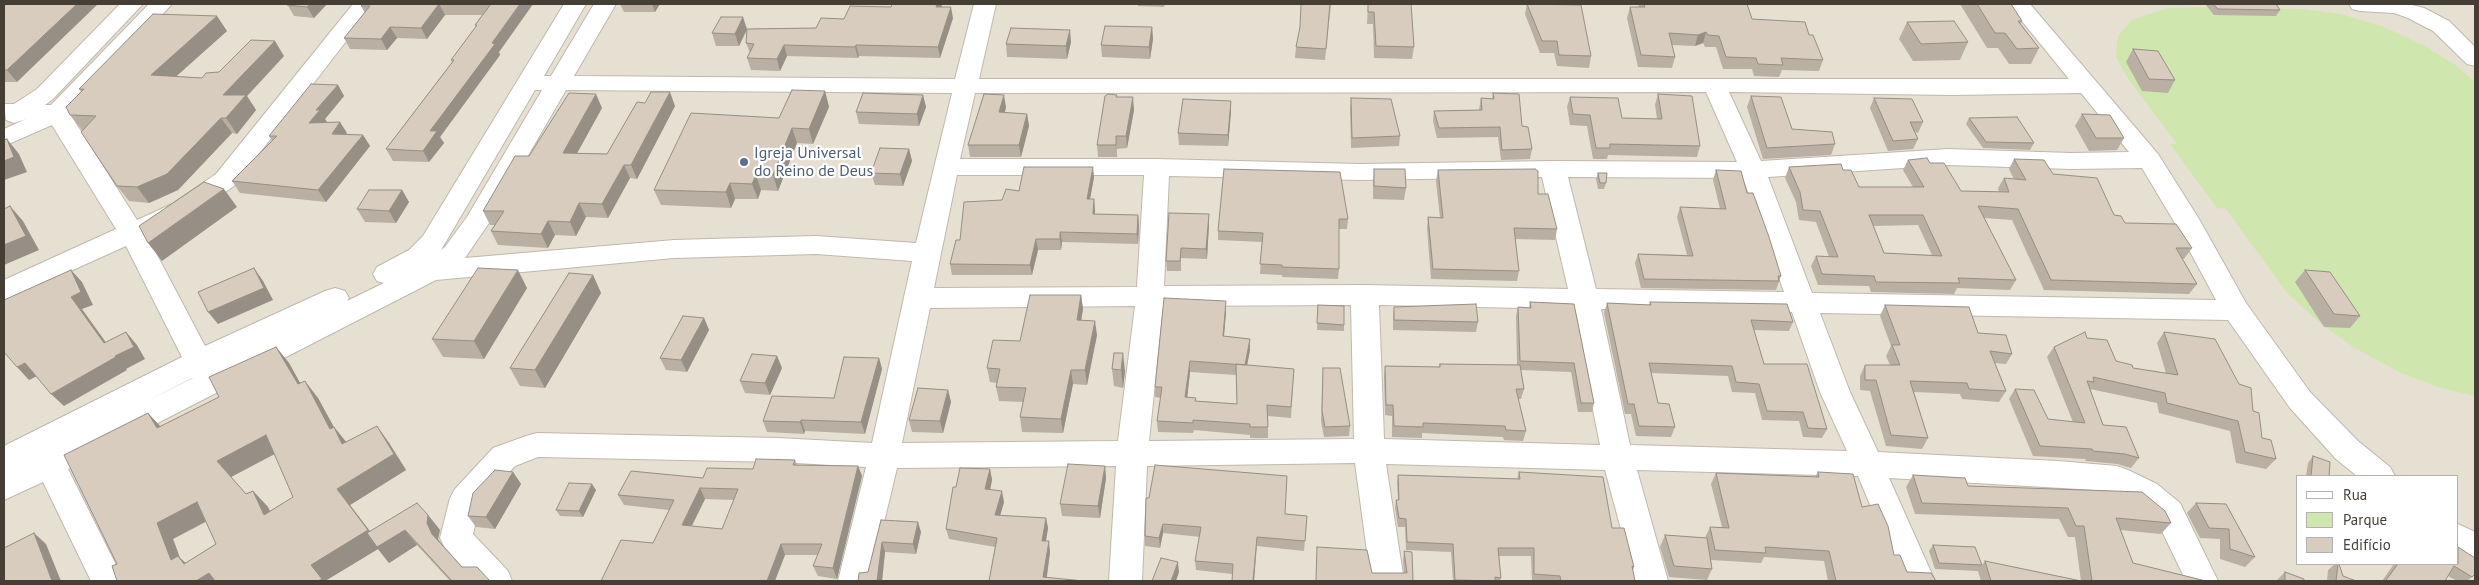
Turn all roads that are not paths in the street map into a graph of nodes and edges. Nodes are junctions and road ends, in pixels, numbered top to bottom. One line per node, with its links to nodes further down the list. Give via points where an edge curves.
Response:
1 (132, 4): 16 (street, via 45,94)
2 (161, 4): 15 (street)
3 (364, 4): 25 (street, via 225,180 181,210)
4 (574, 4): 10 (street)
5 (605, 4): 11 (street)
6 (985, 4): 13 (street)
7 (2019, 4): 14 (street)
8 (2360, 4): 9 (street, via 2395,7 2416,13 2441,26)
9 (2475, 59)
10 (528, 83): 11 (street); 23 (street)
11 (558, 83): 13 (street); 24 (street)
12 (1714, 85): 13 (street); 14 (street); 22 (street)
13 (966, 86): 19 (street)
14 (2088, 86): 18 (street)
15 (56, 112): 16 (street); 17 (street); 25 (street)
16 (9, 114)
17 (4, 138)
18 (2149, 160): 22 (street, via 1948,157); 34 (street)
19 (946, 167): 20 (street); 26 (street)
20 (1157, 167): 21 (street, via 1360,172); 30 (street)
21 (1553, 168): 22 (street); 32 (street)
22 (1753, 170): 33 (street)
23 (470, 183): 24 (street); 35 (street, via 432,243 418,256)
24 (500, 183): 27 (street, via 454,254)
25 (132, 233): 28 (street); 35 (street)
26 (929, 253): 27 (street, via 816,245 674,249); 31 (street)
27 (431, 271): 35 (street)
28 (4, 291)
29 (1365, 295): 30 (street); 32 (street); 36 (street)
30 (1150, 297): 31 (street); 37 (street)
31 (918, 298): 38 (street)
32 (1585, 300): 33 (street); 39 (street)
33 (1803, 303): 34 (street); 42 (street, via 1835,392)
34 (2236, 310): 43 (street, via 2300,400 2347,450)
35 (204, 372): 40 (street); 41 (street)
36 (1369, 451): 37 (street); 39 (street); 51 (street)
37 (1132, 453): 38 (street); 50 (street)
38 (884, 456): 48 (street, via 778,450 537,445 504,457 466,498 456,538); 49 (street)
39 (1618, 459): 42 (street); 52 (street)
40 (4, 460)
41 (49, 464): 44 (street); 47 (street, via 64,488)
42 (1868, 464): 53 (street); 54 (street, via 2117,479 2146,493 2169,512)
43 (2378, 475)
44 (4, 486)
45 (2459, 539): 46 (street)
46 (2475, 549)
47 (107, 581)
48 (496, 581)
49 (854, 581)
50 (1126, 581)
51 (1387, 581)
52 (1651, 581)
53 (1918, 581)
54 (2202, 581)

